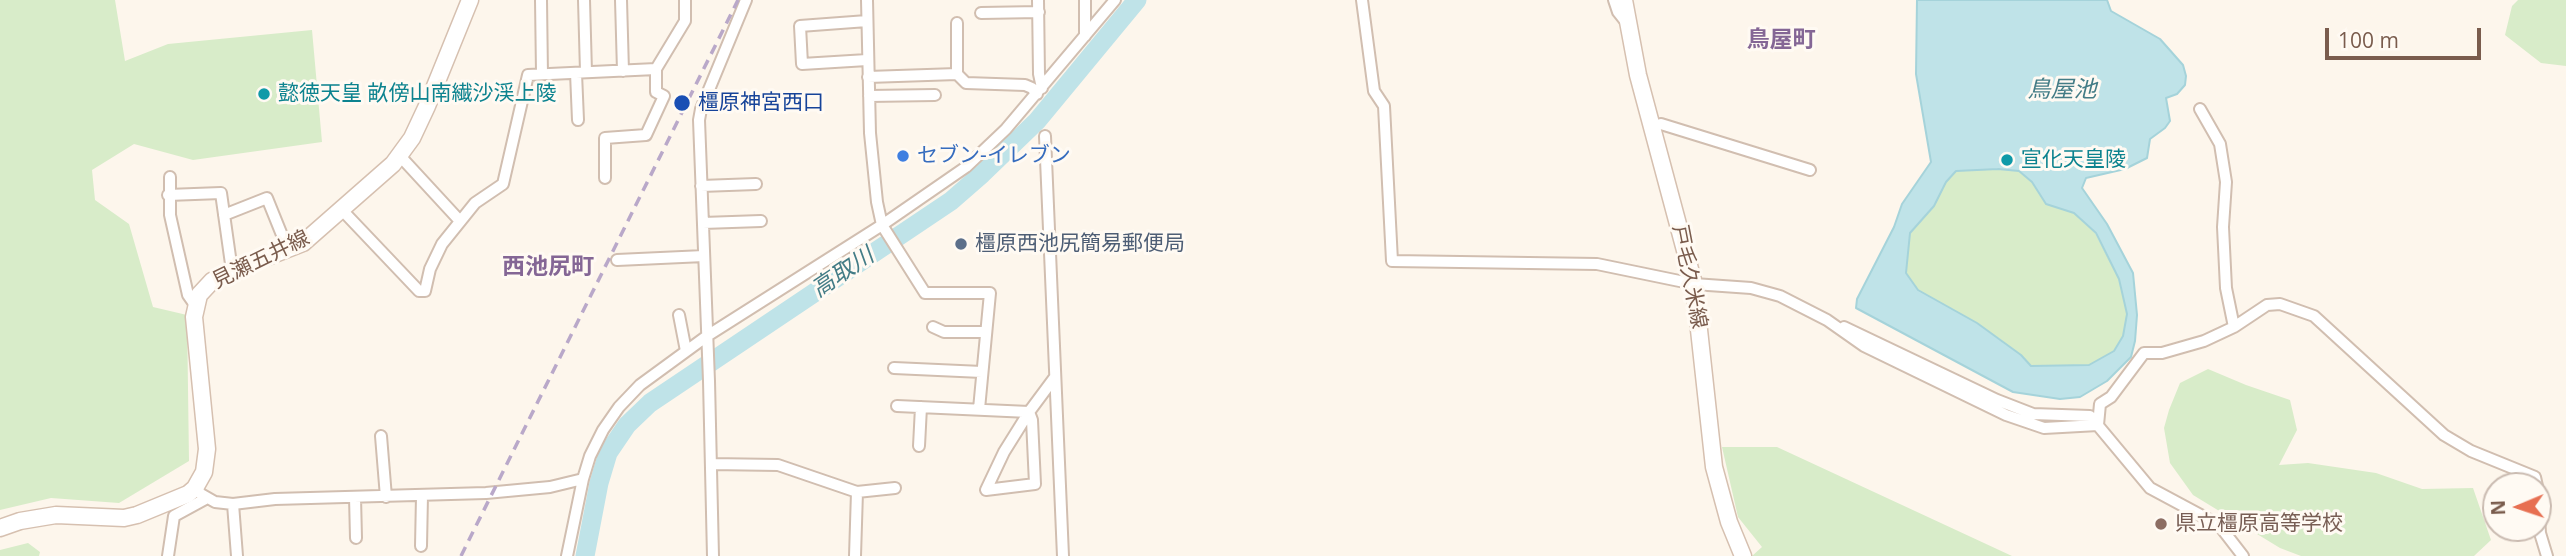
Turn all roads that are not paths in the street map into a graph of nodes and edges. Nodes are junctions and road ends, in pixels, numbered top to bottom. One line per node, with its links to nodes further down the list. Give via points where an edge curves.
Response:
1 (470, 0): 34 (main road, 見瀬五井線, via 427,106)
2 (541, 0): 24 (street)
3 (584, 0): 23 (street)
4 (621, 0): 22 (street)
5 (685, 0): 21 (street, via 685,21)
6 (747, 0): 39 (street, via 701,109)
7 (867, 0): 16 (street)
8 (1038, 0): 14 (street)
9 (1085, 0): 19 (street)
10 (1115, 0): 19 (street)
11 (1362, 0): 51 (street, via 1374,91 1384,106 1392,261 1597,264)
12 (1614, 0): 18 (street)
13 (1624, 0): 18 (main road, 戸毛久米線)
14 (1039, 12): 15 (street); 27 (street)
15 (981, 13)
16 (867, 21): 20 (street); 20 (street, via 800,26 802,64)
17 (957, 23): 25 (street)
18 (1627, 23): 32 (main road, 戸毛久米線)
19 (1085, 36): 27 (street)
20 (867, 60): 26 (street)
21 (656, 69): 22 (street); 37 (street, via 656,92 664,96 646,135 605,138)
22 (623, 71): 23 (street)
23 (581, 72): 24 (street); 31 (street)
24 (542, 74): 43 (street, via 528,75 503,184 475,203)
25 (957, 74): 26 (street); 27 (street, via 966,83 1025,85)
26 (868, 77): 29 (street)
27 (1039, 91): 46 (street, via 966,167)
28 (935, 95): 29 (street)
29 (869, 96): 46 (street)
30 (2200, 109): 55 (street, via 2220,144 2226,182 2226,288)
31 (578, 120)
32 (1652, 127): 35 (street, via 1661,124); 51 (main road, 戸毛久米線)
33 (1045, 136): 61 (street)
34 (400, 156): 41 (main road, 見瀬五井線); 43 (street)
35 (1810, 170)
36 (170, 177): 40 (street)
37 (605, 178)
38 (756, 184): 39 (street)
39 (701, 186): 45 (street)
40 (169, 195): 42 (street, via 221,193); 52 (street, via 188,295)
41 (342, 210): 43 (street, via 419,291 425,290 435,256); 47 (main road, 見瀬五井線, via 312,237)
42 (224, 215): 47 (street, via 267,198); 50 (street)
43 (460, 221)
44 (761, 221): 45 (street)
45 (703, 223): 48 (street)
46 (883, 227): 56 (street, via 925,293 990,293); 57 (street)
47 (288, 250): 50 (main road, 見瀬五井線)
48 (704, 256): 49 (street); 57 (street)
49 (617, 260)
50 (232, 271): 52 (main road, 見瀬五井線, via 212,281)
51 (1695, 284): 66 (street, via 1751,288 1780,296 1997,400 2033,414 2090,416); 88 (main road, 戸毛久米線, via 1714,467)
52 (195, 305): 74 (main road, 見瀬五井線, via 207,449)
53 (679, 315): 58 (street)
54 (933, 327): 56 (street, via 943,332)
55 (2234, 327): 66 (street, via 2194,344 2144,353 2100,404); 70 (street, via 2267,306 2280,304 2314,316 2444,435)
56 (985, 332): 60 (street)
57 (708, 341): 58 (street); 69 (street)
58 (686, 351): 71 (street, via 619,407 603,430)
59 (894, 368): 60 (street)
60 (982, 372): 64 (street)
61 (1055, 376): 65 (street); 87 (street)
62 (897, 406): 63 (street)
63 (921, 407): 64 (street); 68 (street)
64 (979, 409): 65 (street)
65 (1029, 412): 65 (street, via 1035,484 986,490 1004,452)
66 (2098, 425): 89 (street, via 2150,488 2219,525)
67 (381, 436): 77 (street)
68 (919, 446)
69 (711, 464): 73 (street, via 778,465); 85 (street)
70 (2523, 472)
71 (583, 479): 75 (street, via 534,489); 84 (street)
72 (895, 488): 73 (street)
73 (857, 492): 86 (street)
74 (201, 493): 78 (street, via 215,502); 79 (main road, via 124,518 56,516); 82 (street, via 174,516)
75 (422, 496): 77 (street); 81 (street)
76 (355, 497): 77 (street); 78 (street); 80 (street)
77 (386, 497)
78 (233, 504): 83 (street)
79 (0, 528)
80 (356, 538)
81 (421, 546)
82 (168, 556)
83 (237, 556)
84 (567, 556)
85 (713, 556)
86 (855, 556)
87 (1063, 556)
88 (1743, 556)
89 (2243, 556)

